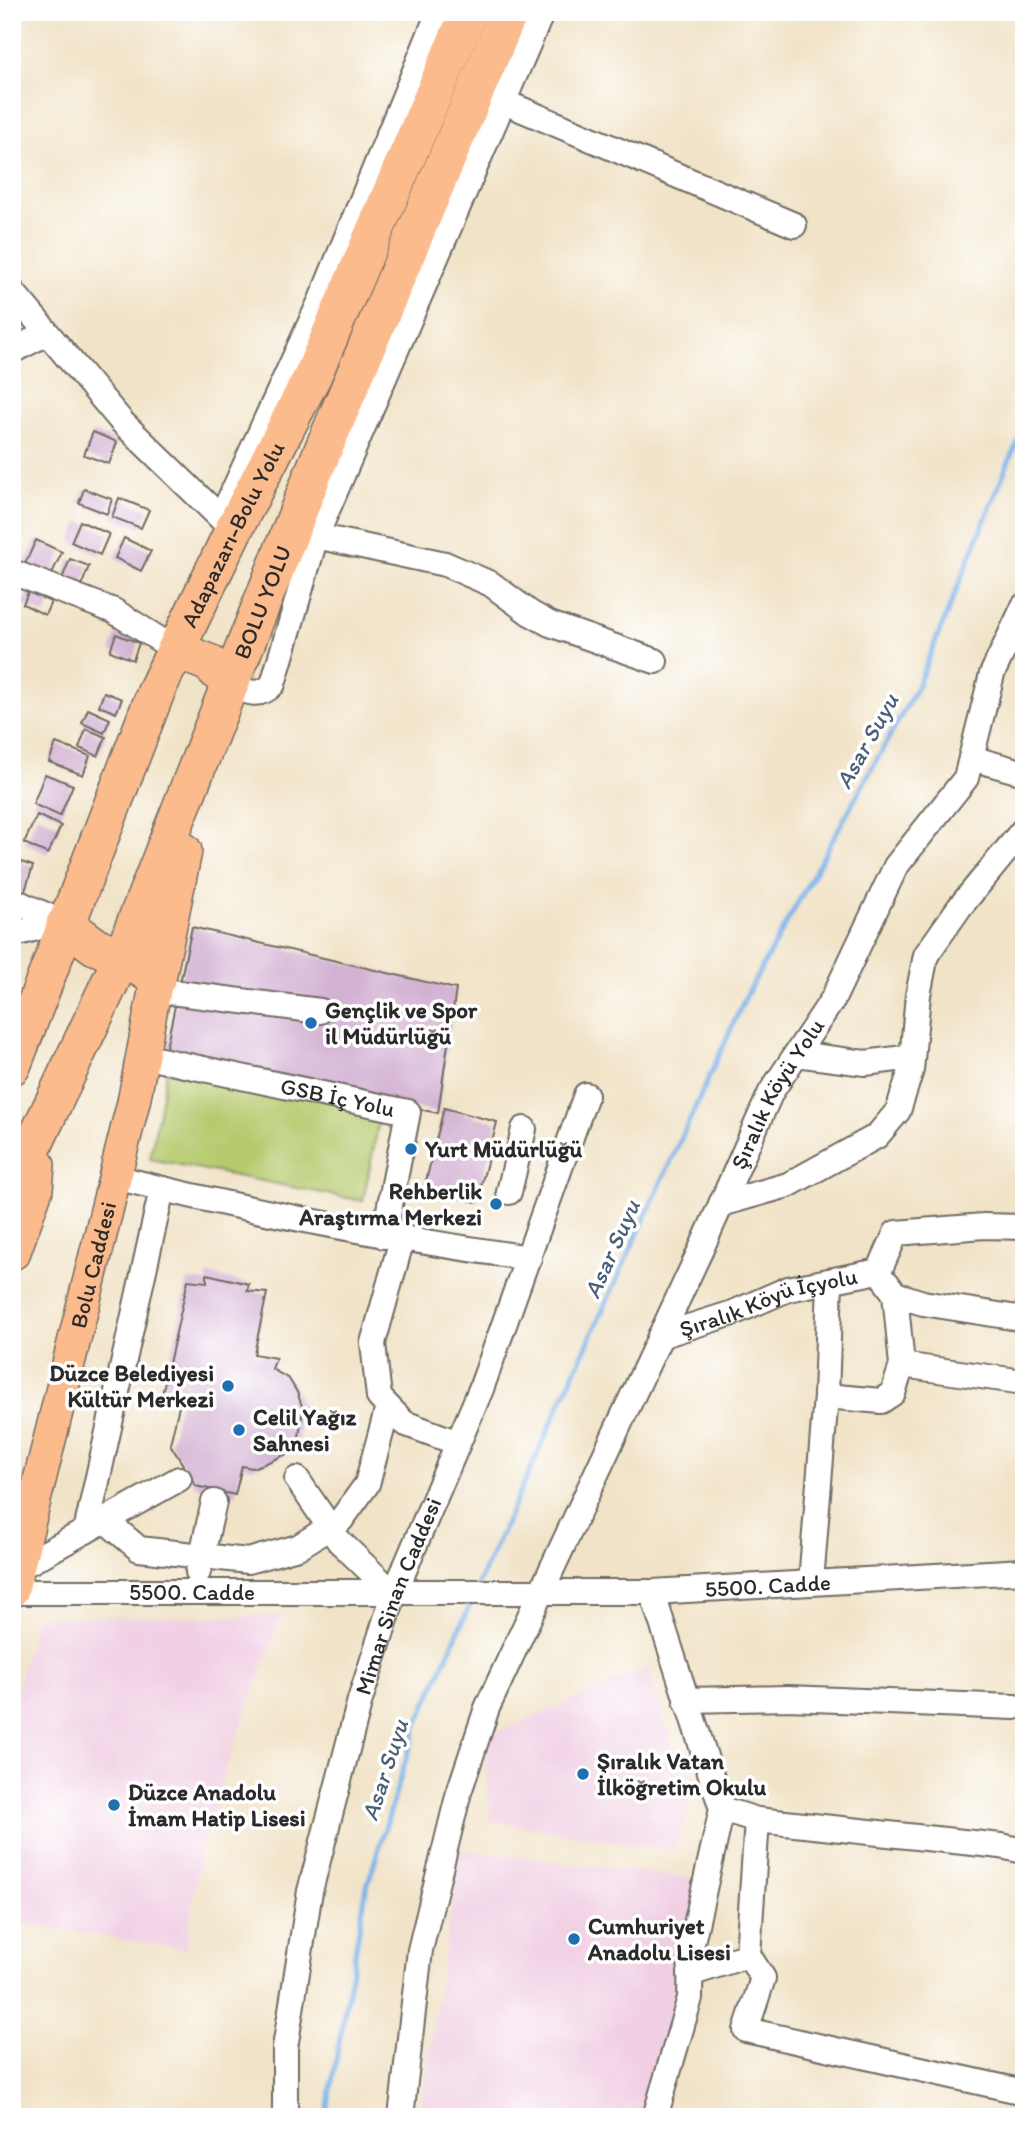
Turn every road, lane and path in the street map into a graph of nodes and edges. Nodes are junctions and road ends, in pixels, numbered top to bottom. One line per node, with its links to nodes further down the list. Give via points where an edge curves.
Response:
1 (439, 12): 10 (street)
2 (469, 12): 10 (highway, Adapazarı-Bolu Yolu, via 313,375)
3 (509, 12): 16 (highway, BOLU YOLU, via 315,470)
4 (542, 12): 5 (street)
5 (504, 102): 6 (street); 11 (street)
6 (794, 225)
7 (12, 291): 8 (street)
8 (47, 333): 9 (street); 10 (street, via 122,422)
9 (12, 351)
10 (227, 525): 14 (highway, Adapazarı-Bolu Yolu)
11 (316, 536): 15 (street, via 445,564 491,584 550,624); 16 (street, via 273,684 255,694)
12 (12, 572): 14 (street, via 114,611)
13 (1024, 606): 18 (street, Şıralık Köyü Yolu, via 992,674)
14 (169, 646): 16 (highway, via 209,663); 22 (highway, Adapazarı-Bolu Yolu, via 157,689)
15 (655, 661)
16 (230, 684): 17 (highway, BOLU YOLU)
17 (202, 757): 24 (highway, BOLU YOLU); 25 (highway)
18 (971, 758): 19 (street); 27 (street, Şıralık Köyü Yolu, via 966,778 895,866 834,999)
19 (1024, 773)
20 (1024, 829): 29 (street, via 958,908 926,955)
21 (12, 900): 22 (street)
22 (54, 922): 23 (street); 24 (highway); 30 (highway, Adapazarı-Bolu Yolu)
23 (12, 935)
24 (122, 957): 25 (highway); 33 (highway, BOLU YOLU)
25 (156, 984): 26 (street); 28 (main road, Bolu Caddesi)
26 (320, 1011)
27 (796, 1054): 29 (street, via 865,1063); 38 (street, Şıralık Köyü Yolu, via 771,1092)
28 (142, 1056): 34 (main road, Bolu Caddesi); 40 (street, GSB İç Yolu, via 408,1112)
29 (912, 1057): 38 (street, via 898,1111 877,1136 788,1185)
30 (12, 1066)
31 (586, 1095): 37 (street, Mimar Sinan Caddesi)
32 (524, 1129): 37 (street, via 500,1190)
33 (39, 1134): 36 (highway, BOLU YOLU); 41 (highway, via 34,1189)
34 (115, 1177): 35 (street); 61 (main road, Bolu Caddesi)
35 (162, 1189): 40 (street); 56 (street)
36 (12, 1191)
37 (548, 1202): 42 (street, Mimar Sinan Caddesi)
38 (721, 1204): 47 (street, Şıralık Köyü Yolu)
39 (1024, 1227): 43 (street, Şıralık Köyü İçyolu, via 896,1233)
40 (393, 1238): 42 (street); 51 (street, via 373,1343 379,1397)
41 (12, 1251)
42 (529, 1258): 52 (street, Mimar Sinan Caddesi)
43 (879, 1271): 44 (street, Şıralık Köyü İçyolu); 45 (street, Şıralık Köyü İçyolu)
44 (830, 1281): 47 (street, Şıralık Köyü İçyolu, via 788,1289 733,1313); 50 (street)
45 (895, 1294): 46 (street, via 923,1303); 48 (street)
46 (1024, 1319)
47 (660, 1336): 62 (street, Şıralık Köyü Yolu)
48 (902, 1365): 49 (street); 50 (street, via 893,1393 881,1401)
49 (1024, 1382)
50 (826, 1396): 60 (street)
51 (388, 1407): 52 (street, via 404,1423); 57 (street, via 367,1484 341,1520)
52 (458, 1444): 65 (street, Mimar Sinan Caddesi)
53 (179, 1479): 56 (street)
54 (298, 1479): 57 (street)
55 (214, 1502): 58 (street)
56 (96, 1525): 58 (street, via 139,1549); 61 (street)
57 (329, 1528): 58 (street, via 298,1547 248,1561); 65 (street)
58 (202, 1556): 64 (street)
59 (1024, 1571): 60 (street, 5500. Cadde)
60 (811, 1582): 63 (street, 5500. Cadde)
61 (14, 1584): 64 (street, 5500. Cadde)
62 (541, 1592): 63 (street, 5500. Cadde); 65 (street, 5500. Cadde); 75 (street, Şıralık Köyü Yolu, via 487,1708 459,1792 420,1950)
63 (652, 1592): 66 (street)
64 (193, 1593): 65 (street, 5500. Cadde)
65 (404, 1593): 74 (street, Mimar Sinan Caddesi, via 360,1700 310,1891 285,2048)
66 (685, 1700): 67 (street, via 788,1698); 68 (street)
67 (1014, 1707)
68 (722, 1809): 69 (street); 72 (street, via 691,1947)
69 (757, 1820): 70 (street); 71 (street)
70 (1024, 1851)
71 (748, 1955): 72 (street); 73 (street, via 763,1978 746,2031)
72 (691, 1974): 76 (street, via 690,1998)
73 (1024, 2092)
74 (285, 2117)
75 (401, 2117)
76 (655, 2117)

